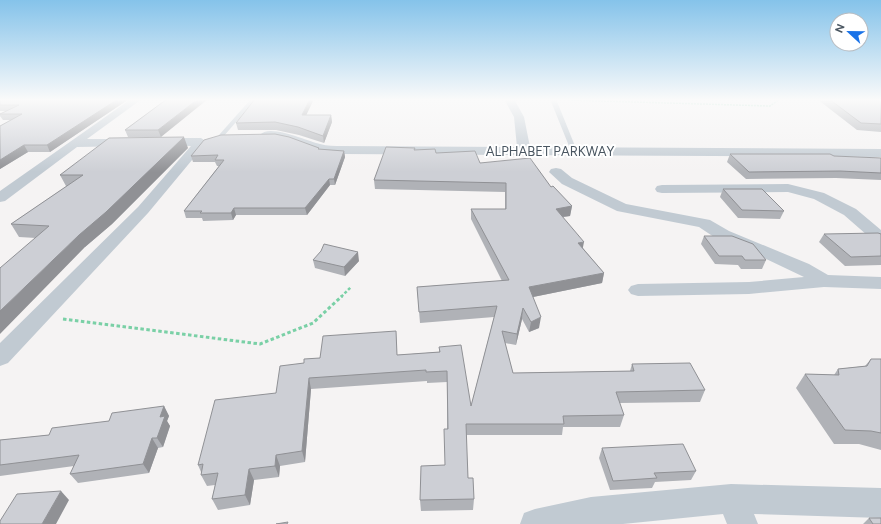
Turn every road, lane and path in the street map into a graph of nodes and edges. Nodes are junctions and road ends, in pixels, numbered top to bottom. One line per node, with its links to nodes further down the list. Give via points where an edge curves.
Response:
1 (101, 123): 9 (street)
2 (232, 123): 6 (lane)
3 (520, 123): 10 (street)
4 (563, 123): 11 (lane)
5 (252, 135): 10 (street, ALPHABET PARKWAY, via 276,135 317,148 342,150)
6 (221, 136): 7 (street); 8 (street)
7 (237, 136)
8 (201, 142): 9 (street); 21 (street, via 143,210)
9 (74, 143): 15 (street)
10 (524, 150): 11 (street, ALPHABET PARKWAY)
11 (574, 151): 12 (street, ALPHABET PARKWAY)
12 (881, 153)
13 (556, 172): 17 (street, via 568,181 622,208 704,223 723,235 803,268)
14 (662, 189): 16 (street, via 788,188 819,196 850,212)
15 (0, 198)
16 (881, 238)
17 (824, 281): 18 (street); 20 (street, via 749,288)
18 (881, 283)
19 (351, 287): 21 (path, via 313,323 260,344)
20 (638, 290)
21 (38, 316): 22 (street)
22 (0, 357)
23 (881, 503): 24 (street)
24 (737, 512): 25 (street, via 591,512)
25 (535, 524)

